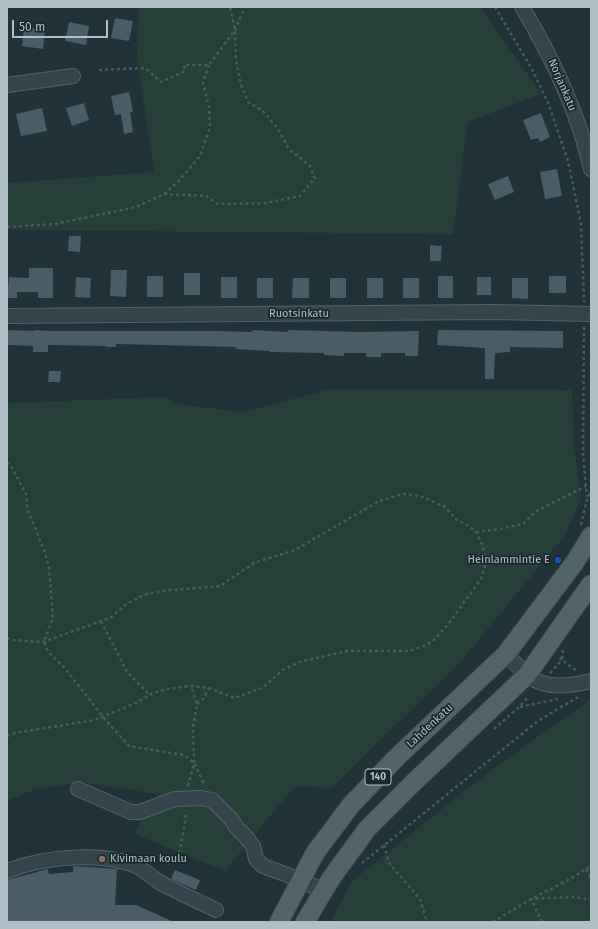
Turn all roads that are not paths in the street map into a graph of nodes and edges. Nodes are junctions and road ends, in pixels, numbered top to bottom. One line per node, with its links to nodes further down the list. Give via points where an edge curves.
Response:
1 (522, 7): 4 (street, Norjankatu, via 566,89)
2 (73, 76): 3 (street)
3 (7, 85)
4 (591, 169)
5 (588, 314): 6 (street, Ruotsinkatu, via 493,312)
6 (7, 316)
7 (591, 536): 9 (main road, Lahdenkatu / 140, via 575,562)
8 (591, 584): 10 (main road, 140)
9 (506, 654): 10 (street); 14 (main road, Lahdenkatu / 140, via 397,757 351,805 315,853)
10 (527, 675): 11 (street, via 541,683 556,686); 15 (main road, 140, via 367,829)
11 (591, 681)
12 (78, 789): 14 (street, via 131,812 140,812 175,799 212,800 253,846 256,859 263,866)
13 (7, 871): 16 (street, via 47,860 78,858 125,862 138,867 160,883)
14 (301, 880): 15 (street); 17 (main road, Lahdenkatu / 140)
15 (323, 891): 18 (main road, 140)
16 (216, 910)
17 (279, 922)
18 (305, 922)

